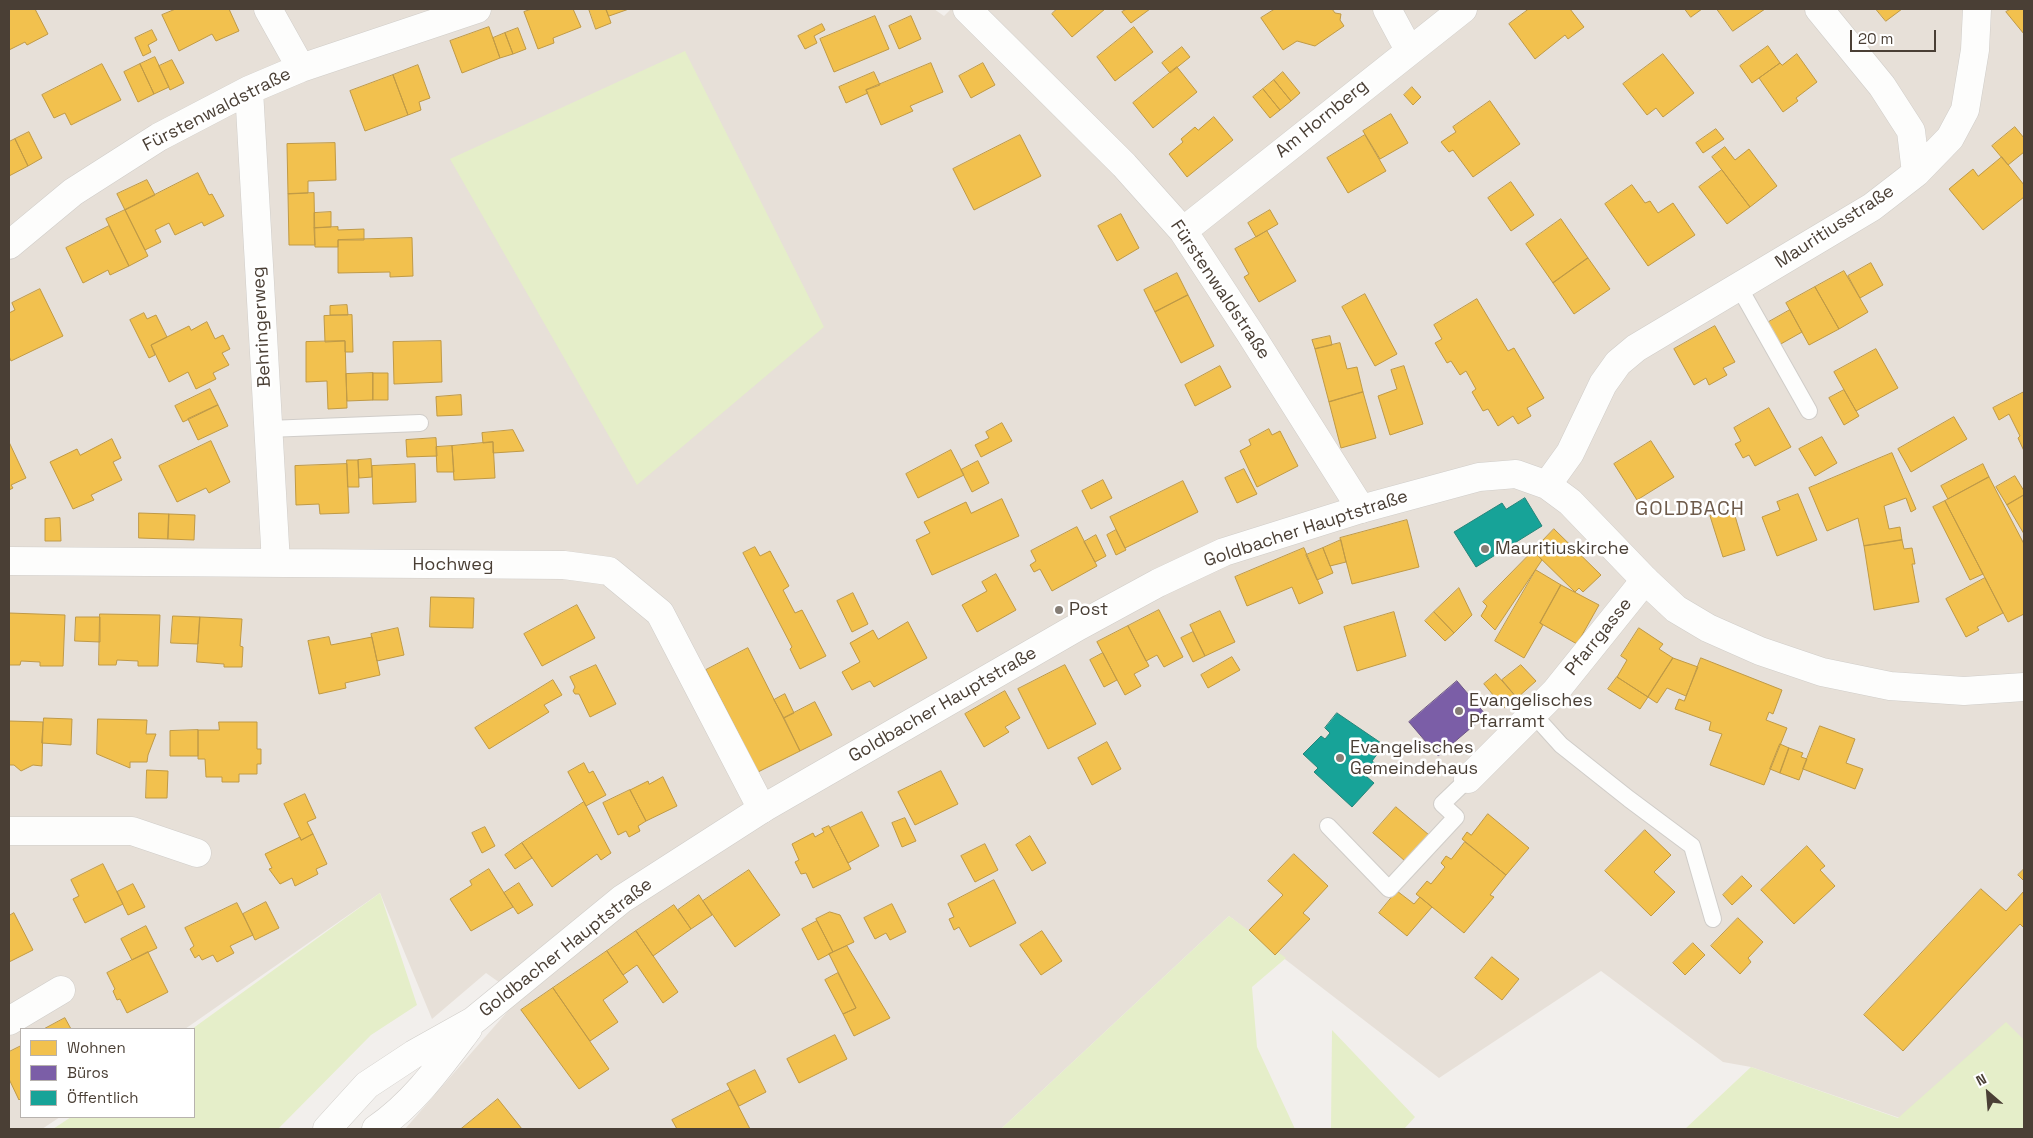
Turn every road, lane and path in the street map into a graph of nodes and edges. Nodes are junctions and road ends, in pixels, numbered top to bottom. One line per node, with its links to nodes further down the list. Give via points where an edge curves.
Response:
1 (268, 9): 9 (street)
2 (477, 9): 9 (street, Fürstenwaldstraße)
3 (966, 9): 12 (street, Fürstenwaldstraße, via 1124,165)
4 (1387, 9): 8 (street)
5 (1463, 9): 8 (street, Am Hornberg)
6 (1819, 9): 11 (street, via 1882,86 1911,132)
7 (1977, 9): 11 (street, Mauritiusstraße, via 1975,50 1965,110 1950,138)
8 (1409, 50): 12 (street, Am Hornberg)
9 (301, 68): 10 (street, Fürstenwaldstraße)
10 (249, 90): 13 (street, Fürstenwaldstraße, via 159,137 81,187); 17 (street, Behringerweg)
11 (1916, 173): 14 (street, Mauritiusstraße, via 1872,207)
12 (1183, 230): 19 (street, Fürstenwaldstraße)
13 (9, 245)
14 (1739, 287): 15 (lane); 18 (street, Mauritiusstraße, via 1636,348 1618,363 1603,384 1570,453)
15 (1809, 410)
16 (420, 423): 17 (lane)
17 (268, 429): 21 (street, Behringerweg)
18 (1547, 484): 19 (street, Goldbacher Hauptstraße, via 1516,474 1479,477); 22 (street, Goldbacher Hauptstraße, via 1570,502)
19 (1361, 508): 26 (street, Goldbacher Hauptstraße, via 1224,552 1158,583)
20 (9, 561): 21 (street, Hochweg)
21 (276, 563): 26 (street, Hochweg, via 564,565 609,571 660,613)
22 (1645, 580): 23 (street, Goldbacher Hauptstraße, via 1676,609 1708,628 1760,651 1822,672 1890,686 1964,691); 24 (street, Pfarrgasse, via 1556,692)
23 (2024, 687)
24 (1533, 714): 25 (street, Pfarrgasse); 30 (lane, via 1561,745 1692,846)
25 (1468, 779): 27 (lane, via 1442,804 1456,817 1389,889)
26 (762, 809): 33 (street, Goldbacher Hauptstraße, via 622,899)
27 (1328, 826)
28 (9, 831): 29 (street, via 132,832)
29 (197, 854)
30 (1713, 919)
31 (61, 990): 32 (street)
32 (9, 1021)
33 (473, 1022): 34 (street, Goldbacher Hauptstraße, via 414,1054 367,1085); 35 (street, Goldbacher Hauptstraße, via 429,1079 396,1115)
34 (327, 1129)
35 (376, 1129)

